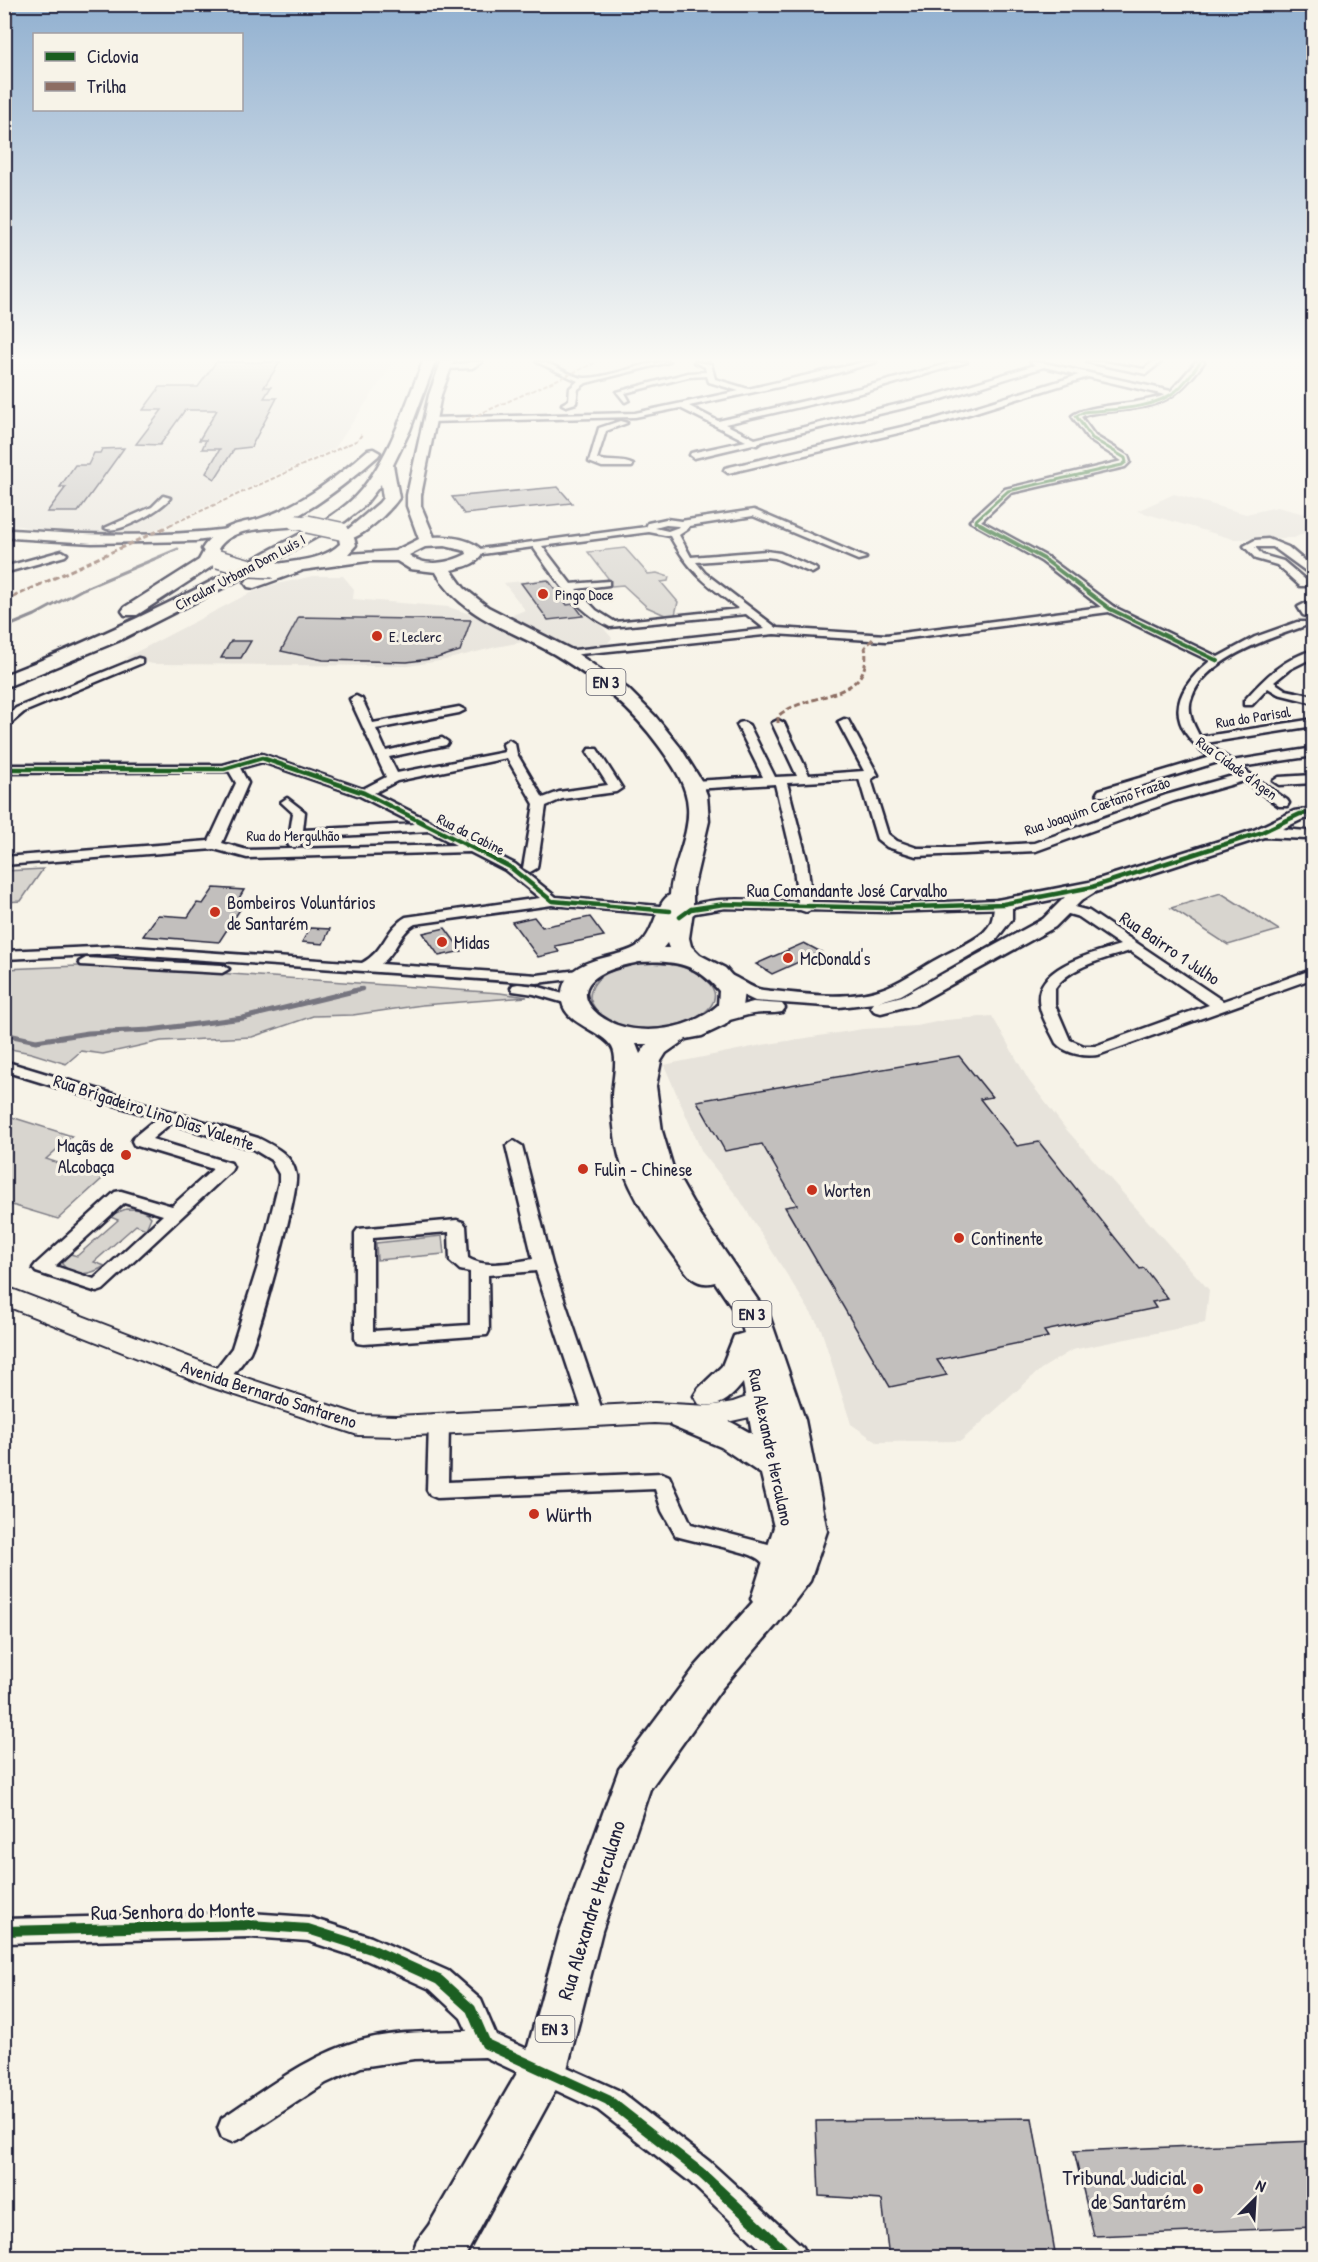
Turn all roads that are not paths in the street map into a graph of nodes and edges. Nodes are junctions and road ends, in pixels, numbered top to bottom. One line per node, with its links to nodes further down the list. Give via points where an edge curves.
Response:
1 (356, 468): 11 (highway, Circular Urbana Dom Luís I, via 306,505 276,520)
2 (367, 468): 44 (highway, Circular Urbana Dom Luís I, via 342,499 295,532)
3 (384, 468): 44 (highway, Circular Urbana Dom Luís I, via 366,494 339,518 231,579)
4 (386, 468): 17 (highway, via 391,498)
5 (419, 468): 19 (main road, via 414,506)
6 (739, 468): 8 (street)
7 (1114, 468): 39 (street, via 1008,491 975,521 1044,559)
8 (728, 470)
9 (166, 498): 12 (street, via 155,509)
10 (681, 524): 13 (street, via 660,522); 15 (street, via 684,529); 25 (street, via 754,513)
11 (255, 525): 14 (main road); 17 (main road, bridge, via 294,522 328,527)
12 (110, 528)
13 (650, 529): 15 (street); 20 (street)
14 (229, 533): 18 (street); 23 (main road, via 215,540)
15 (673, 533): 27 (street)
16 (8, 534): 18 (street, via 33,540)
17 (345, 538): 24 (main road, via 375,552); 29 (main road, via 342,552)
18 (155, 539): 23 (street, via 202,543)
19 (428, 542): 21 (main road, via 465,544); 24 (main road, via 413,545)
20 (536, 544): 21 (street); 37 (street)
21 (475, 552): 30 (main road, via 468,560)
22 (62, 554): 32 (street)
23 (213, 554): 31 (main road, bridge, via 250,568); 44 (highway)
24 (401, 554): 29 (main road); 30 (main road, via 412,564)
25 (861, 558)
26 (1295, 559): 28 (street); 28 (street, via 1281,545 1249,546 1259,557); 34 (street)
27 (688, 560): 33 (street, via 766,554); 40 (street)
28 (1273, 561): 36 (street)
29 (314, 563): 31 (main road)
30 (441, 566): 46 (main road, EN 3, via 454,587 487,615)
31 (295, 567): 44 (highway, via 126,637)
32 (4, 570)
33 (812, 570)
34 (1314, 575): 36 (street)
35 (605, 583): 37 (street)
36 (1304, 584): 38 (street)
37 (568, 587): 40 (street, via 604,622 614,625)
38 (1311, 600): 41 (street, via 1304,610)
39 (1110, 609): 43 (street, via 886,639); 48 (street)
40 (748, 611): 43 (street)
41 (1314, 615)
42 (1301, 624): 48 (street, Rua Cidade d'Agen, via 1257,640)
43 (774, 632): 46 (street)
44 (77, 649): 49 (highway, Circular Urbana Dom Luís I); 50 (highway, Circular Urbana Dom Luís I)
45 (1314, 652): 51 (street)
46 (565, 654): 78 (main road, EN 3, via 595,672 660,733 678,755)
47 (138, 661): 60 (street, via 20,710)
48 (1218, 661): 62 (street, Rua Cidade d'Agen, via 1186,691 1183,701 1186,727)
49 (4, 671)
50 (4, 682)
51 (1266, 682): 53 (street, via 1282,692); 54 (street)
52 (356, 699): 61 (street)
53 (1314, 700)
54 (1248, 703)
55 (459, 710): 61 (street)
56 (843, 722): 71 (street, Rua Joaquim Caetano Frazão, via 872,775)
57 (1314, 722): 62 (street, Rua do Parisal)
58 (778, 723): 74 (street)
59 (743, 725): 76 (street)
60 (4, 726)
61 (369, 727): 66 (street)
62 (1196, 741): 67 (street, Rua Cidade d'Agen)
63 (442, 742): 66 (street)
64 (593, 752): 83 (street, via 616,788 559,796)
65 (1314, 752): 68 (street)
66 (382, 755): 73 (street)
67 (1218, 758): 68 (street, Rua Cidade d'Agen); 80 (street)
68 (1229, 765): 72 (street, Rua Cidade d'Agen)
69 (232, 767): 70 (street); 79 (street, Rua da Cabine, via 262,758); 90 (street, via 242,783)
70 (4, 769)
71 (864, 775): 72 (street, Rua Joaquim Caetano Frazão, via 882,836 916,852 1036,847 1170,798); 74 (street)
72 (1244, 777): 82 (street, Rua Cidade d'Agen)
73 (393, 778): 79 (street); 83 (street, via 510,748)
74 (804, 778): 76 (street)
75 (1314, 778): 77 (street)
76 (775, 780): 78 (street); 99 (street, via 800,860)
77 (1279, 781)
78 (694, 785): 100 (main road, EN 3, via 699,798 696,833)
79 (364, 793): 86 (street, Rua da Cabine)
80 (1103, 793)
81 (287, 802): 88 (street, via 299,812)
82 (1283, 803): 84 (street, Rua Cidade d'Agen); 85 (street, Rua Cidade d'Agen)
83 (540, 804): 94 (street)
84 (1313, 813): 85 (street, Rua Comandante José Carvalho)
85 (1291, 819): 87 (street, Rua Comandante José Carvalho); 89 (street, Rua Cidade d'Agen, via 1292,830)
86 (433, 827): 88 (street); 91 (street, Rua da Cabine)
87 (1260, 833): 89 (street, Rua Comandante José Carvalho); 95 (street, Rua Comandante José Carvalho)
88 (297, 834): 92 (street)
89 (1307, 837)
90 (214, 845): 92 (street, Rua do Mergulhão, via 247,854); 93 (street, Rua do Mergulhão)
91 (474, 848): 92 (street, Rua do Mergulhão); 96 (street, Rua da Cabine, via 522,875)
92 (294, 854)
93 (4, 861)
94 (530, 868)
95 (1092, 887): 97 (street, Rua Comandante José Carvalho); 98 (street, Rua Comandante José Carvalho)
96 (552, 901): 100 (street); 104 (street, via 411,920 398,926)
97 (1010, 902): 99 (street, Rua Comandante José Carvalho); 101 (street, Rua Comandante José Carvalho, via 1037,904 1046,909); 113 (street, via 989,938 894,991 868,999 839,1001 755,995)
98 (1070, 902): 101 (street, Rua Comandante José Carvalho); 102 (street, Rua Bairro 1 Julho)
99 (806, 908): 100 (street, Rua Comandante José Carvalho, via 725,904)
100 (675, 914): 106 (main road, EN 3, via 653,945); 107 (main road, EN 3, via 680,947)
101 (1048, 923): 102 (street, via 1074,920); 116 (street, via 909,1000 853,1011 753,1008)
102 (1100, 924): 103 (street, Rua Bairro 1 Julho)
103 (1132, 946): 115 (street, Rua Bairro 1 Julho); 115 (street, via 1066,969 1055,977 1046,990 1048,1006 1064,1043 1096,1051)
104 (388, 949): 109 (street); 110 (street, via 387,961)
105 (4, 955): 109 (street, via 117,950)
106 (639, 956): 107 (main road); 112 (main road, via 613,960)
107 (693, 961): 113 (main road)
108 (4, 964): 114 (street, via 104,962 478,986 536,990)
109 (363, 968): 110 (street)
110 (392, 970): 112 (street, via 537,979)
111 (1314, 973): 115 (street)
112 (587, 974): 114 (main road, via 577,985)
113 (723, 978): 116 (main road, via 731,999)
114 (575, 1002): 117 (main road, EN 3, via 583,1016)
115 (1219, 1005)
116 (722, 1016): 118 (main road, EN 3, via 703,1028)
117 (609, 1031): 118 (main road, EN 3, via 637,1037); 126 (main road, Rua Alexandre Herculano / EN 3, via 623,1043 627,1054 625,1097 630,1144 647,1193 670,1230 733,1312)
118 (676, 1036): 129 (main road, Rua Alexandre Herculano / EN 3, via 651,1056 643,1086 648,1131 659,1168 685,1215 755,1318)
119 (4, 1066): 120 (street, Rua Brigadeiro Lino Dias Valente)
120 (169, 1116): 122 (street, via 140,1141 225,1167); 127 (street, Rua Brigadeiro Lino Dias Valente, via 270,1150 289,1172 267,1266 241,1350)
121 (514, 1146): 123 (street)
122 (175, 1213): 122 (street, via 121,1196 42,1268 97,1286)
123 (543, 1264): 124 (street); 130 (street)
124 (479, 1269): 124 (street, via 459,1261 457,1226 364,1233 364,1338 480,1331)
125 (4, 1295): 127 (main road, Avenida Bernardo Santareno)
126 (746, 1343): 128 (main road, via 742,1362 729,1382); 129 (main road, Rua Alexandre Herculano / EN 3)
127 (218, 1379): 132 (main road, Avenida Bernardo Santareno, via 358,1425)
128 (710, 1396): 129 (main road, Avenida Bernardo Santareno); 131 (main road, Avenida Bernardo Santareno)
129 (772, 1401): 131 (main road, Avenida Bernardo Santareno, via 743,1411); 133 (main road, Rua Alexandre Herculano / EN 3); 135 (main road, Rua Alexandre Herculano / EN 3, via 789,1420 810,1531 797,1571)
130 (594, 1416): 131 (main road, Avenida Bernardo Santareno); 132 (main road, Avenida Bernardo Santareno)
131 (668, 1416): 133 (main road, via 706,1424 737,1438)
132 (440, 1423): 134 (street, via 437,1490 662,1480 684,1530 764,1551)
133 (778, 1469): 134 (main road, Rua Alexandre Herculano / EN 3, via 791,1527)
134 (778, 1568): 135 (main road, Rua Alexandre Herculano / EN 3)
135 (764, 1614): 138 (main road, Rua Alexandre Herculano / EN 3, via 709,1677 633,1781 581,1931)
136 (4, 1931): 137 (street, Rua Senhora do Monte, via 250,1925 308,1929 371,1949 439,1980 471,2009)
137 (486, 2044): 138 (street); 139 (street, via 395,2048 347,2058)
138 (544, 2069): 140 (main road, Rua Alexandre Herculano / EN 3); 141 (street, via 608,2100 700,2172)
139 (232, 2128)
140 (434, 2258)
141 (792, 2258)

